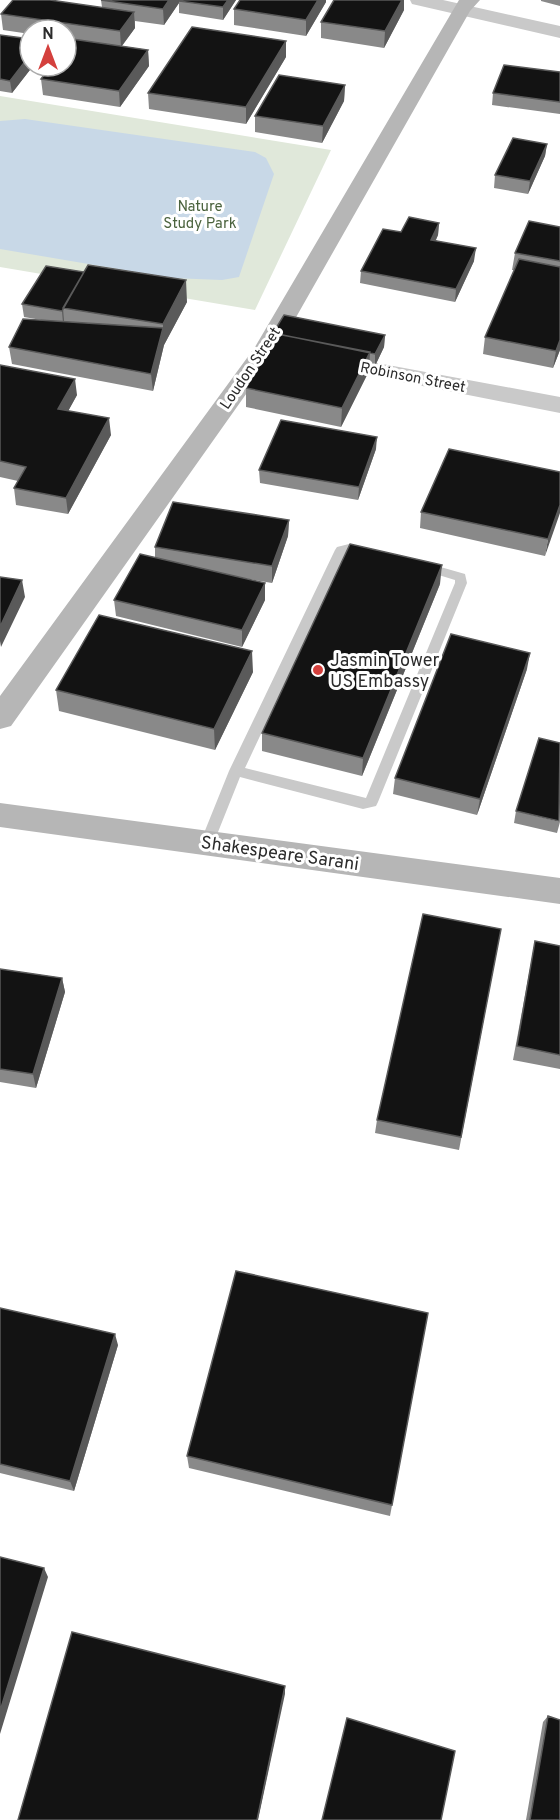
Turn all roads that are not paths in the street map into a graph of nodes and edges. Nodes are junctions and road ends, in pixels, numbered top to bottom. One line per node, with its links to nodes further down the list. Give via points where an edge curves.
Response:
1 (419, 0): 2 (street)
2 (466, 4): 3 (street); 4 (main road, Loudon Street)
3 (560, 32)
4 (288, 353): 5 (street, Robinson Street); 8 (main road, Loudon Street)
5 (560, 405)
6 (381, 556): 9 (lane, via 349,548 341,550)
7 (412, 563): 9 (lane, via 454,574 461,577 461,583 371,802 363,804)
8 (0, 718)
9 (236, 771): 11 (lane)
10 (0, 816): 11 (main road, Shakespeare Sarani)
11 (207, 843): 12 (main road, Shakespeare Sarani)
12 (560, 891)

